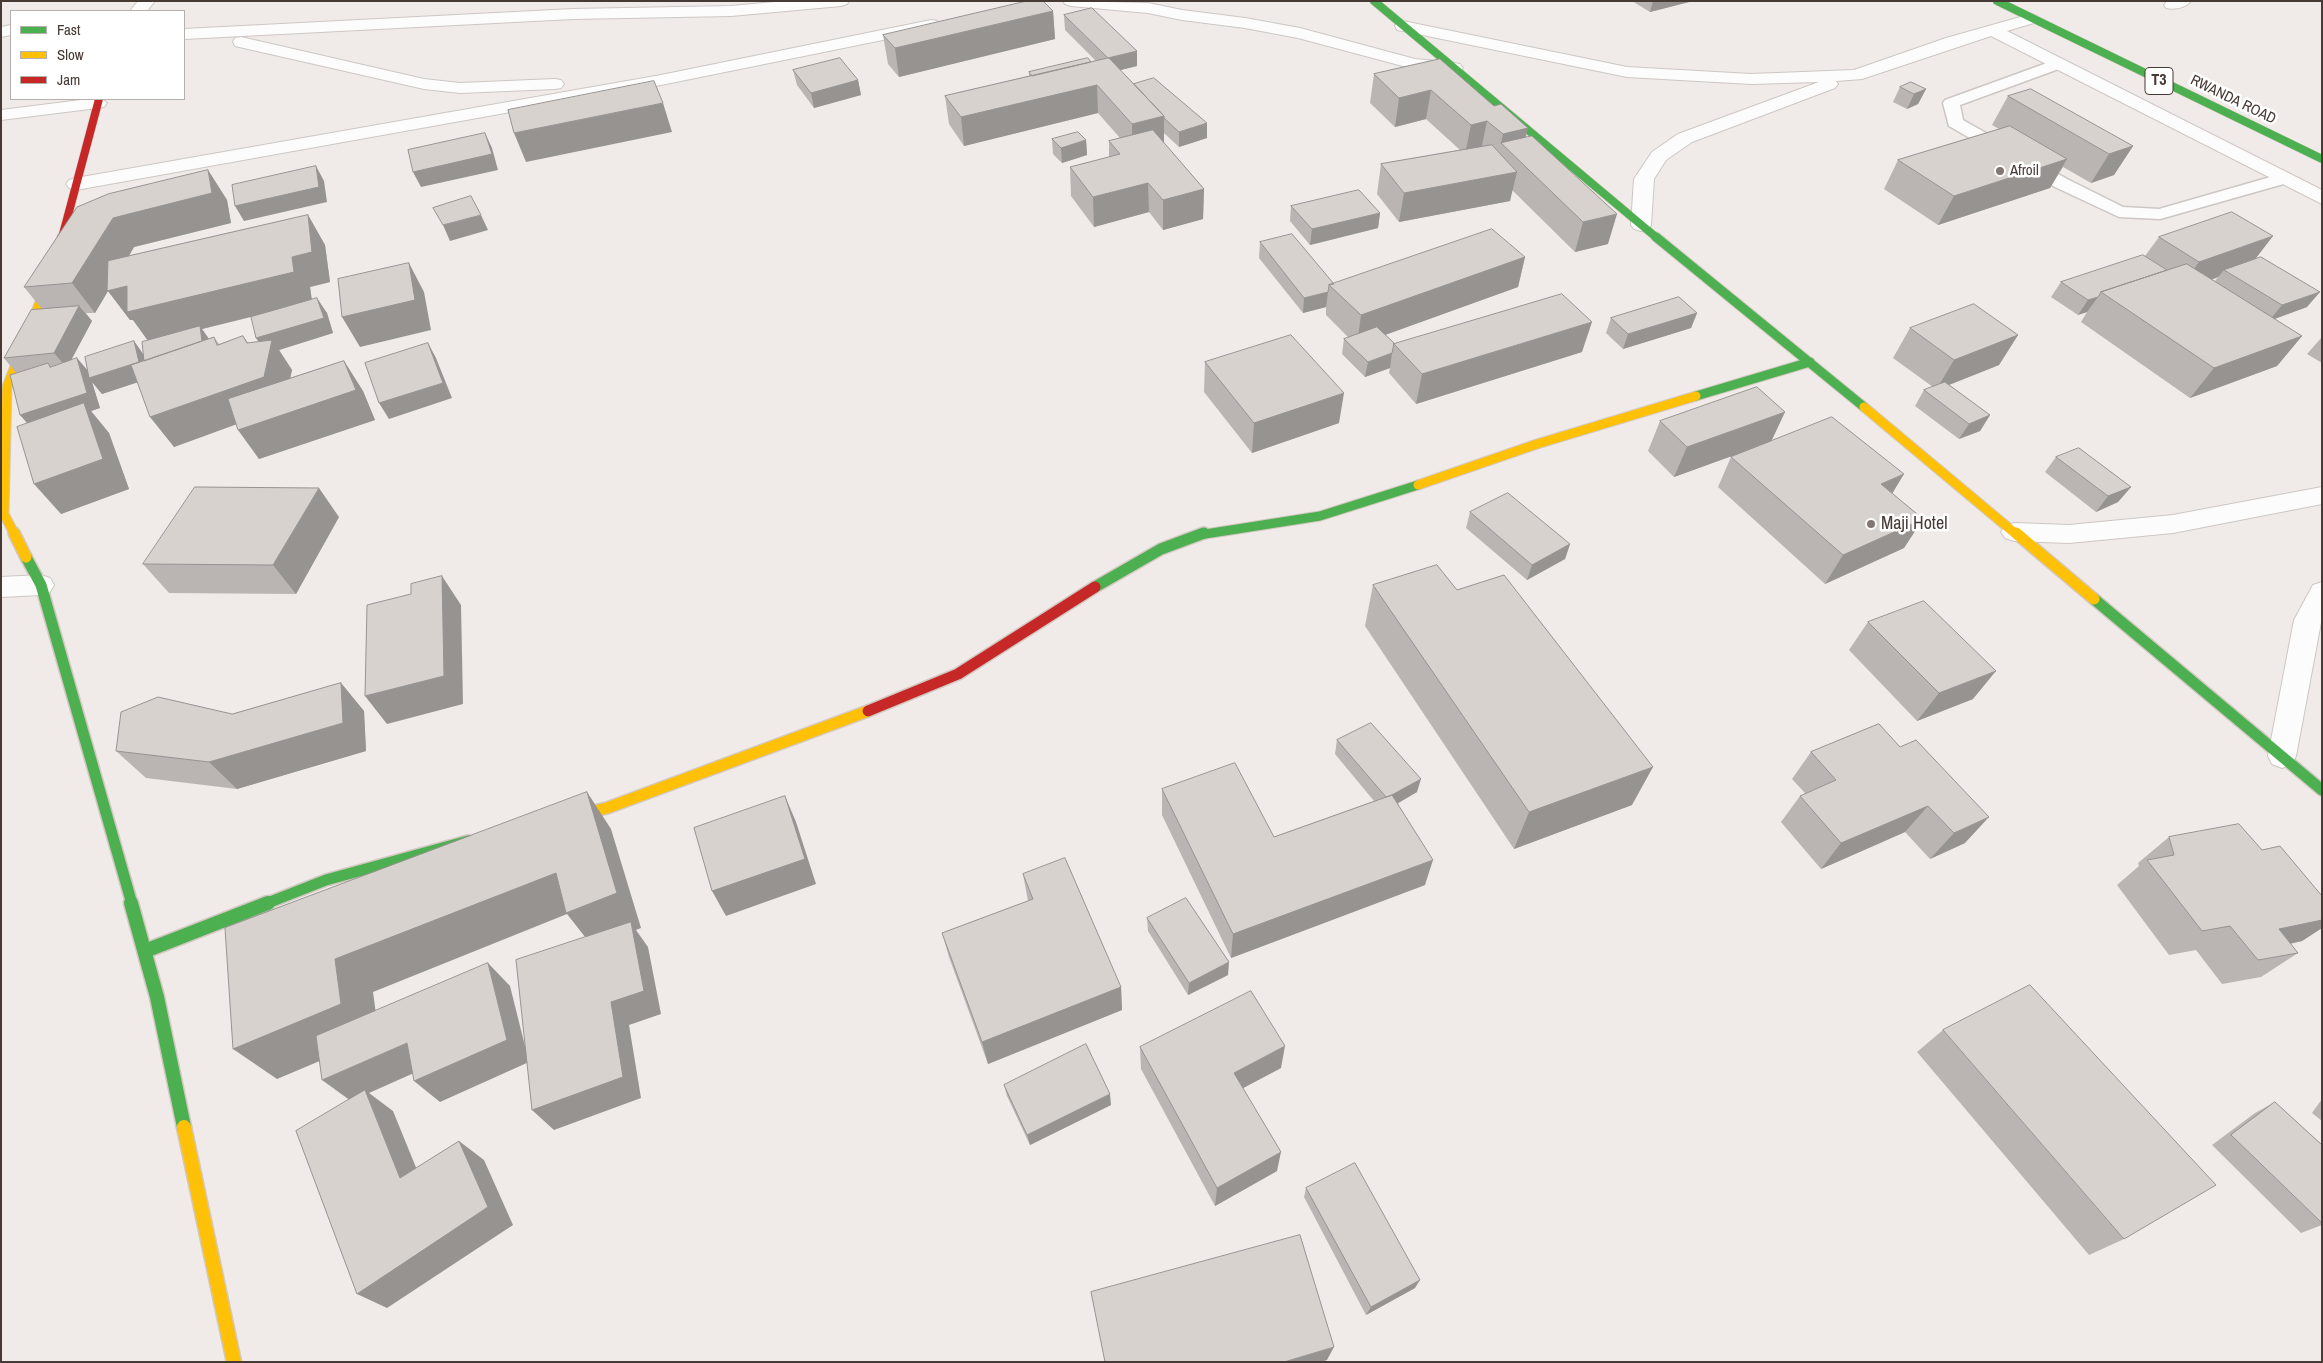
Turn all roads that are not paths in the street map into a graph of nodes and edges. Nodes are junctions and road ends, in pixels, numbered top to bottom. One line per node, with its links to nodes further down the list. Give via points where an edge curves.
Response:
1 (841, 1): 9 (street, via 731,11 573,14)
2 (1071, 1): 11 (street, via 1246,22 1414,64)
3 (1374, 1): 7 (main road)
4 (1997, 1): 5 (main road, RWANDA ROAD / T3)
5 (2031, 19): 8 (street); 16 (main road, RWANDA ROAD / T3)
6 (952, 21): 13 (street)
7 (1402, 26): 11 (main road); 12 (street, via 1627,72 1751,79)
8 (1992, 30): 10 (street); 12 (street)
9 (192, 34): 13 (street, via 300,54 398,79 460,88)
10 (2058, 64): 17 (street); 17 (lane, via 1951,103 1955,122 2119,212 2160,214)
11 (1454, 68): 20 (main road)
12 (1856, 75): 20 (street, via 1685,138 1659,156 1644,179)
13 (661, 80): 18 (street)
14 (98, 101): 15 (street); 18 (main road)
15 (1, 115)
16 (2322, 159)
17 (2281, 178): 19 (street)
18 (76, 184): 24 (main road, via 59,254 7,387 4,514)
19 (2322, 198)
20 (1641, 224): 21 (main road)
21 (1810, 362): 23 (main road); 29 (main road, via 1537,444 1355,506 1287,522 1238,526 1186,539 1151,553 958,674 841,722 617,804)
22 (2322, 495): 23 (street, via 2173,524 2069,534)
23 (2014, 532): 27 (main road)
24 (42, 585): 25 (street); 31 (main road)
25 (1, 586)
26 (2322, 592): 27 (street, via 2307,620)
27 (2282, 756): 28 (main road)
28 (2322, 790)
29 (551, 821)
30 (476, 839): 31 (main road, via 326,880)
31 (145, 951): 32 (main road)
32 (234, 1362)

